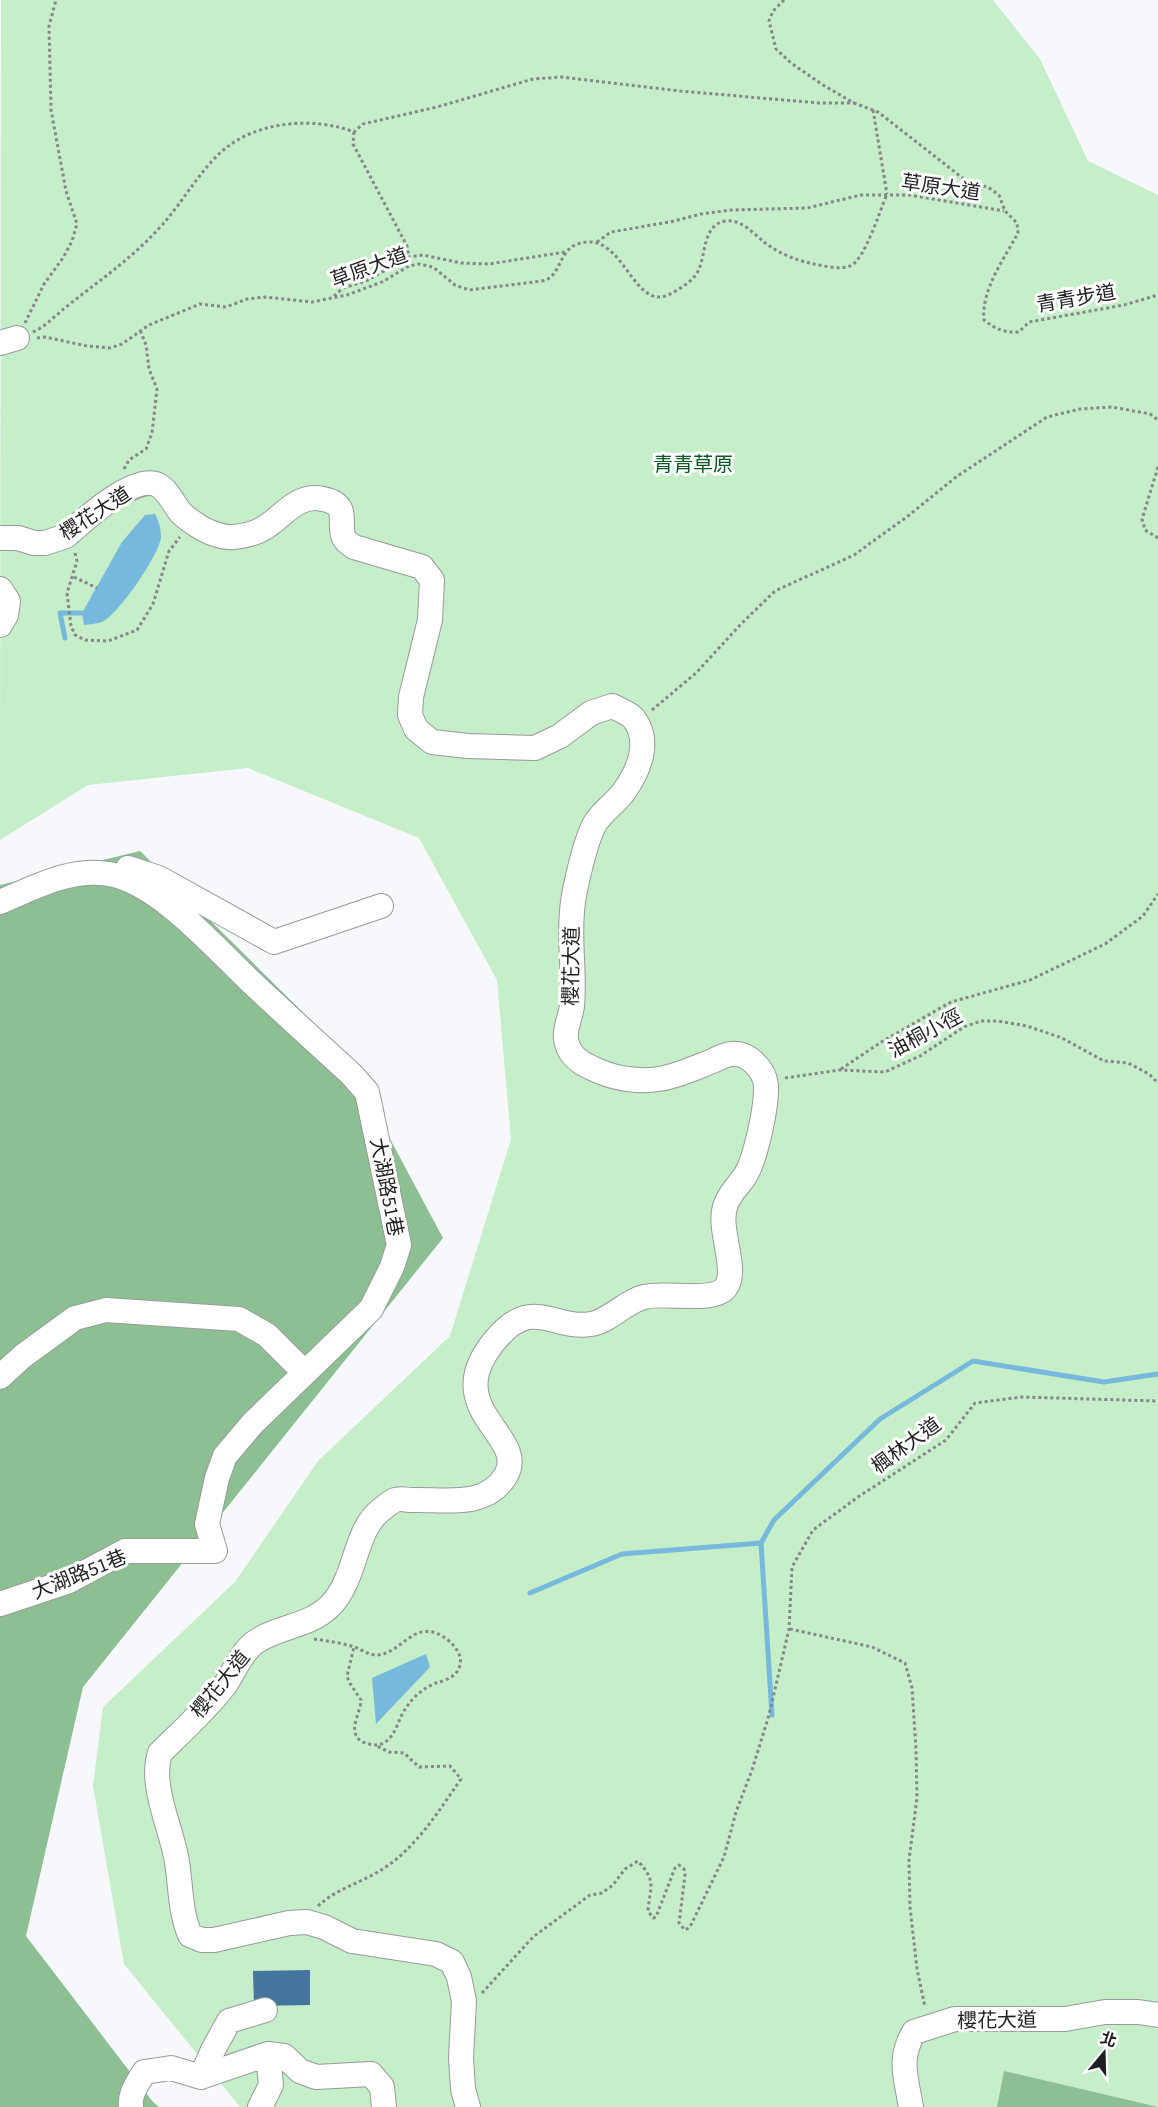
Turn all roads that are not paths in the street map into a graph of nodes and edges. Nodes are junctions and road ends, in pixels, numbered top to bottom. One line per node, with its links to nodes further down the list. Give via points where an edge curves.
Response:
1 (0, 538): 17 (street, 櫻花大道, via 45,543 66,536 124,491 147,482 159,485 192,522 214,535 230,538 264,528 305,499 323,499 338,505 344,518 345,540 354,547 422,567 432,580 430,620 410,715 416,729 432,742 535,748 560,736 591,713 612,706 637,723 643,742 639,764 624,791 597,820 587,840 572,908 572,1008 565,1037 569,1051 583,1065 618,1078 657,1080 730,1053 745,1056 758,1066 766,1082 753,1159 728,1197 722,1215 731,1275 726,1287 716,1295 642,1297 594,1324 535,1316 514,1322 496,1339 478,1366 475,1390 482,1413 510,1457 508,1473 493,1490 479,1498 395,1500 375,1514 362,1535 351,1575 332,1605 316,1617 252,1644 225,1685 160,1753 156,1763 190,1935 214,1940 308,1922 352,1941 436,1954 452,1962 464,2001 461,2058)
2 (0, 589): 3 (street, via 8,601)
3 (0, 625)
4 (110, 874): 5 (street, 大湖路51巷, via 64,876); 6 (street, via 129,868 159,878 274,942); 7 (street, 大湖路51巷, via 135,883 172,908 368,1092 399,1245 371,1309)
5 (0, 902)
6 (381, 906)
7 (304, 1372): 8 (street, via 267,1335 238,1319 106,1310 75,1318); 9 (street, 大湖路51巷, via 225,1456 207,1524 215,1551 125,1551 69,1581)
8 (0, 1377)
9 (0, 1604)
10 (266, 2010): 13 (street, via 230,2021)
11 (1158, 2015): 18 (street, 櫻花大道, via 1105,2012 1065,2019 955,2019 929,2026 915,2032 906,2045 904,2060)
12 (268, 2054): 13 (street); 15 (street, via 271,2085); 16 (street, via 284,2056 300,2071 316,2077 371,2074 382,2087)
13 (201, 2077): 14 (street, via 171,2068 144,2072 130,2101)
14 (131, 2107)
15 (260, 2107)
16 (384, 2107)
17 (468, 2107)
18 (911, 2107)

